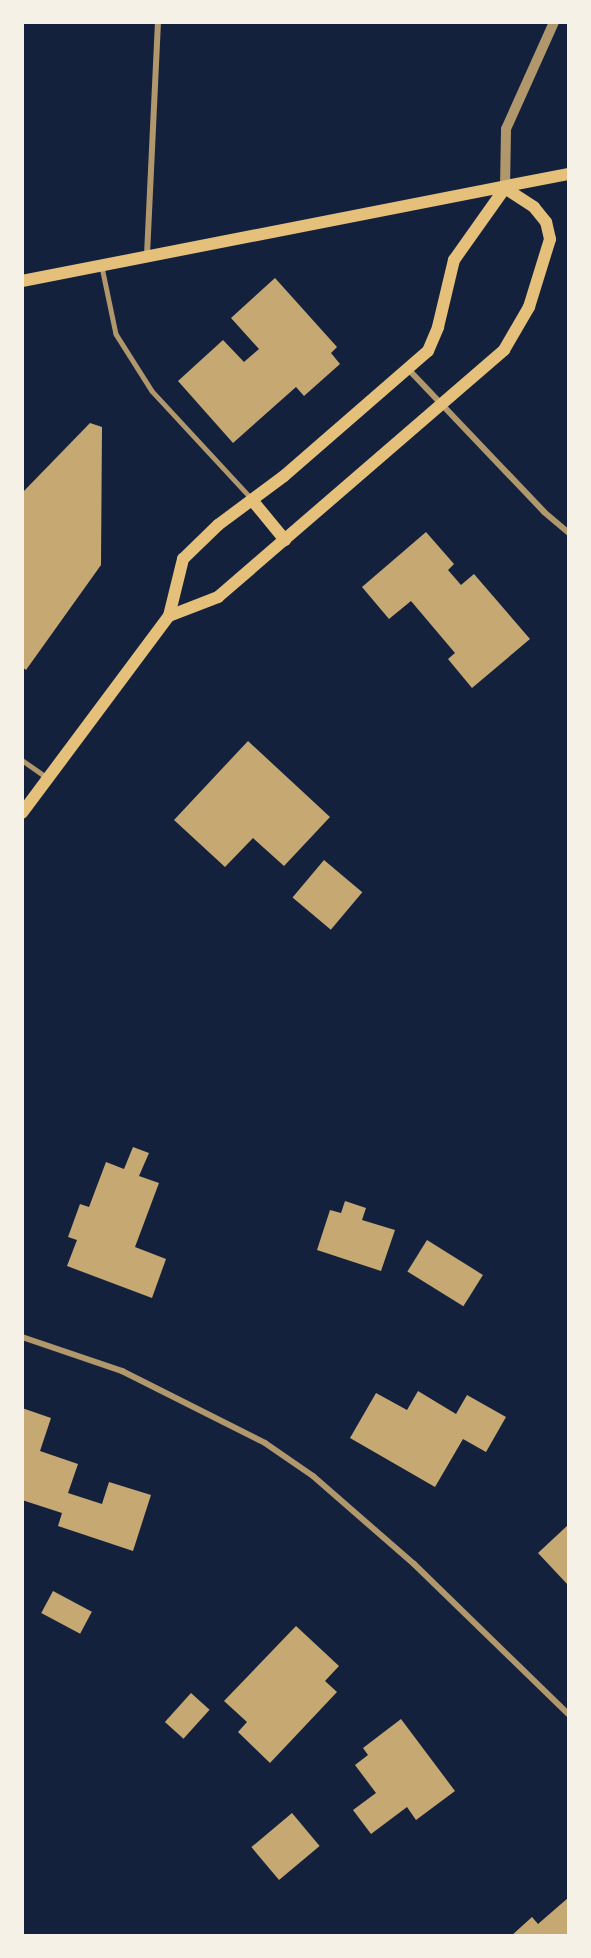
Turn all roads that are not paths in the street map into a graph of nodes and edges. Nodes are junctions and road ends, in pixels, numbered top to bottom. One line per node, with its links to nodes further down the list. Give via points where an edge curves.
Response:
1 (158, 22): 5 (street)
2 (554, 22): 4 (street, via 506,129)
3 (568, 174): 4 (main road)
4 (505, 188): 5 (main road); 8 (main road, via 454,260 438,327 428,351); 9 (main road, via 534,207 546,222 550,239 529,307 504,350)
5 (147, 255): 6 (main road)
6 (102, 265): 7 (main road); 10 (lane, via 116,334 152,391)
7 (22, 281)
8 (409, 370): 9 (street); 10 (main road, via 345,419)
9 (442, 404): 11 (street, via 544,512); 12 (main road)
10 (252, 500): 12 (main road); 13 (main road, via 218,525 183,559)
11 (568, 532)
12 (285, 540): 13 (main road, via 218,597)
13 (169, 616): 15 (main road)
14 (22, 760): 15 (lane)
15 (48, 779): 16 (main road)
16 (22, 813)
17 (22, 1337): 18 (street, via 122,1371 264,1443 313,1476 414,1564)
18 (568, 1714)

